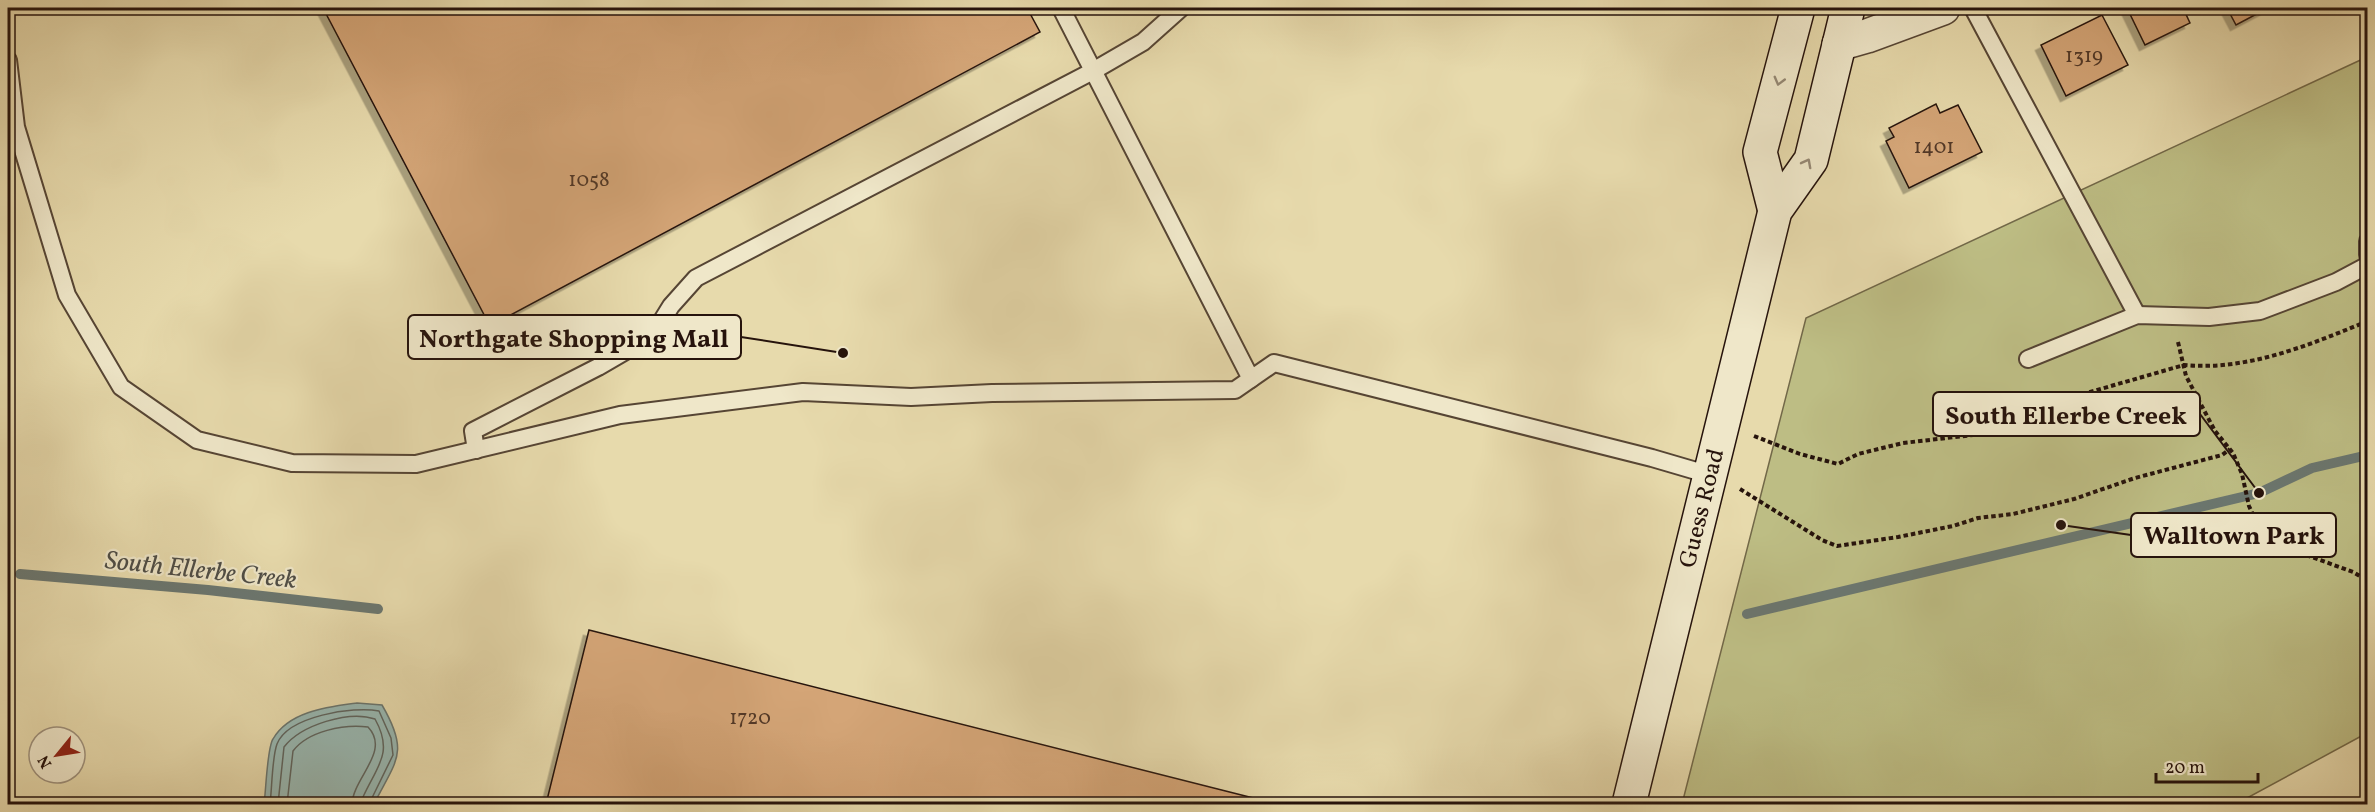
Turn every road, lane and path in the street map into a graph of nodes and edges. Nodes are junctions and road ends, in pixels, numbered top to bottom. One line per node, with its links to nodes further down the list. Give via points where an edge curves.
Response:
1 (1061, 8): 9 (lane)
2 (1181, 8): 9 (lane, via 1143,42)
3 (1798, 8): 10 (main road, Guess Road, one-way to 10, via 1760,152)
4 (1848, 8): 7 (main road, Guess Road)
5 (1943, 8): 7 (main road)
6 (1973, 8): 14 (lane)
7 (1839, 44): 10 (main road, Guess Road, one-way to 7, via 1811,160)
8 (8, 60): 22 (lane, via 16,127 67,295 121,387 196,440 292,463 416,464)
9 (1093, 71): 19 (lane); 22 (lane, via 696,278 671,306 653,335 473,431)
10 (1775, 211): 20 (main road, Guess Road)
11 (2367, 241): 12 (lane)
12 (2367, 255)
13 (2367, 265): 15 (lane, via 2336,282 2259,311 2209,317)
14 (2137, 315): 15 (lane); 17 (lane)
15 (2173, 316): 18 (path)
16 (2367, 321): 18 (path, via 2266,359 2205,367)
17 (2028, 359)
18 (2184, 365): 20 (path, via 2045,405 2016,422 1973,435 1904,443 1858,454 1838,464); 21 (path, via 2215,431)
19 (1251, 379): 22 (lane, via 1235,390 911,398 803,392 620,415); 23 (lane, via 1274,363)
20 (1721, 428): 23 (main road, Guess Road)
21 (2230, 449): 23 (path, via 2222,455 2074,499 1837,546); 24 (path, via 2242,474 2249,506 2270,542 2286,551 2353,572)
22 (476, 450)
23 (1710, 475): 25 (main road, Guess Road)
24 (2367, 581)
25 (1629, 804)

